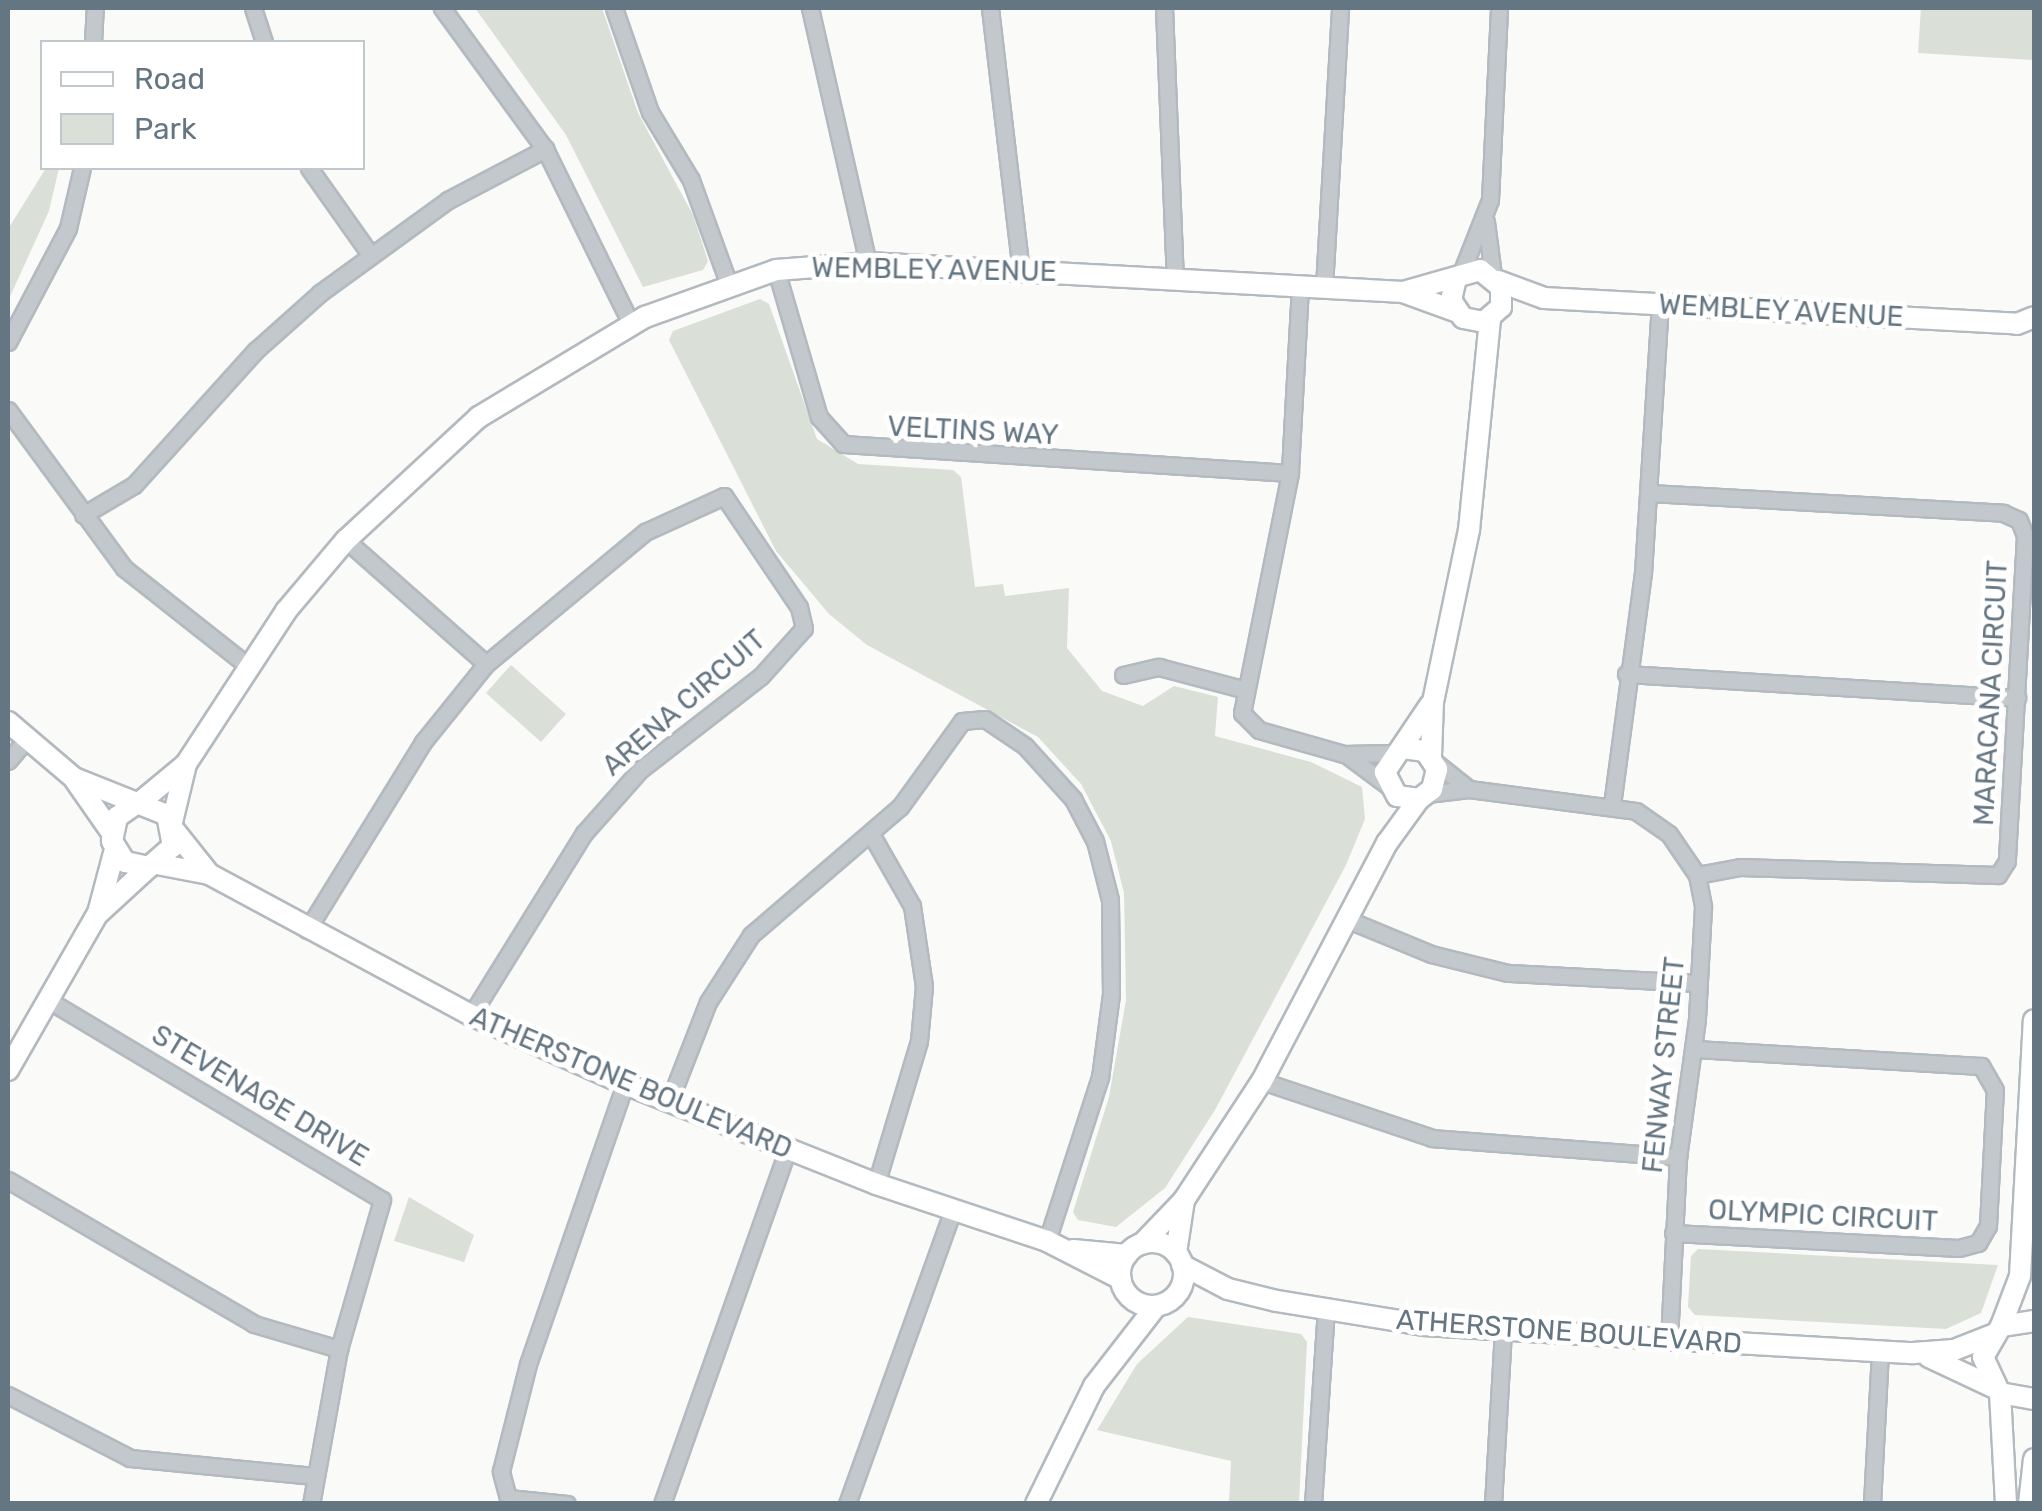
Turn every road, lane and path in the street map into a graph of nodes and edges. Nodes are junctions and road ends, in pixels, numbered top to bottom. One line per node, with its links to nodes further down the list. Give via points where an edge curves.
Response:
1 (95, 8): 10 (street)
2 (254, 8): 11 (street)
3 (442, 8): 12 (street)
4 (614, 8): 23 (street, via 650,112 692,180)
5 (810, 8): 17 (street)
6 (990, 8): 19 (street)
7 (1164, 8): 20 (street)
8 (1340, 8): 25 (street)
9 (1500, 8): 15 (street)
10 (92, 40)
11 (263, 40)
12 (545, 149): 16 (street, via 448,200); 31 (street)
13 (82, 170): 33 (street, via 68,228)
14 (311, 170): 16 (street)
15 (1486, 222): 21 (street); 22 (street)
16 (370, 254): 38 (street, via 256,350 134,485)
17 (868, 263): 18 (street, WEMBLEY AVENUE); 19 (street, WEMBLEY AVENUE)
18 (776, 270): 23 (street, WEMBLEY AVENUE); 36 (street, VELTINS WAY, via 820,417 843,444)
19 (1021, 270): 20 (street, WEMBLEY AVENUE)
20 (1175, 278): 24 (street, WEMBLEY AVENUE)
21 (1496, 278): 22 (street, WEMBLEY AVENUE); 27 (street, WEMBLEY AVENUE); 29 (street)
22 (1458, 279): 26 (street, WEMBLEY AVENUE); 30 (street)
23 (728, 285): 31 (street, WEMBLEY AVENUE)
24 (1300, 286): 25 (street, WEMBLEY AVENUE); 36 (street)
25 (1324, 287): 26 (street, WEMBLEY AVENUE)
26 (1402, 292): 30 (street, WEMBLEY AVENUE)
27 (1544, 298): 28 (street, WEMBLEY AVENUE); 29 (street, WEMBLEY AVENUE)
28 (1660, 305): 32 (street, WEMBLEY AVENUE); 37 (street)
29 (1496, 313): 30 (street, WEMBLEY AVENUE); 34 (street)
30 (1459, 315): 34 (street)
31 (631, 324): 39 (street, WEMBLEY AVENUE, via 479,417)
32 (2029, 326)
33 (8, 342)
34 (1480, 374): 46 (street, via 1468,530)
35 (8, 410): 38 (street)
36 (1290, 473): 44 (street)
37 (1650, 493): 42 (street); 45 (street, MARACANA CIRCUIT, via 2014,515 2025,536)
38 (83, 515): 41 (street, via 124,568)
39 (346, 540): 40 (street); 41 (street, WEMBLEY AVENUE)
40 (486, 664): 69 (street, ARENA CIRCUIT, via 423,742); 72 (street, ARENA CIRCUIT, via 590,571 714,496 732,500 806,621 761,676 673,740 584,833)
41 (248, 666): 53 (street, WEMBLEY AVENUE)
42 (1626, 674): 45 (street); 59 (street)
43 (1123, 675): 44 (street, via 1159,667)
44 (1246, 690): 50 (street, via 1242,713 1249,725)
45 (2016, 698): 66 (street, MARACANA CIRCUIT, via 2007,861 1998,875 1740,867)
46 (1432, 702): 49 (street); 51 (street)
47 (8, 722): 48 (street)
48 (27, 738): 52 (street); 54 (street)
49 (1398, 751): 50 (street); 51 (street); 55 (street)
50 (1344, 754): 55 (street)
51 (1433, 759): 56 (street); 57 (street)
52 (8, 761)
53 (186, 764): 58 (street, WEMBLEY AVENUE); 60 (street, WEMBLEY AVENUE)
54 (74, 778): 58 (street); 62 (street)
55 (1389, 788): 57 (street); 63 (street)
56 (1469, 789): 57 (street); 59 (street)
57 (1423, 797): 63 (street)
58 (136, 805): 60 (street, via 154,806); 62 (street)
59 (1612, 805): 66 (street, via 1656,821)
60 (173, 826): 64 (street, via 173,846); 65 (street, ATHERSTONE BOULEVARD)
61 (871, 834): 78 (street, via 798,887 751,934 708,1002); 82 (street, via 912,906 924,986 919,1041); 86 (street, via 918,788 962,721 978,716 1059,779 1096,841 1110,900 1108,1034)
62 (113, 841): 64 (street, via 125,862); 67 (street)
63 (1387, 843): 68 (street)
64 (153, 866): 65 (street, ATHERSTONE BOULEVARD); 67 (street)
65 (209, 874): 69 (street, ATHERSTONE BOULEVARD)
66 (1697, 875): 70 (street, FENWAY STREET)
67 (98, 913): 71 (street)
68 (1350, 921): 70 (street, via 1432,954 1508,972); 76 (street)
69 (307, 930): 72 (street, ATHERSTONE BOULEVARD)
70 (1699, 983): 74 (street, FENWAY STREET)
71 (48, 1000): 75 (street); 99 (street, STEVENAGE DRIVE, via 377,1194 382,1218)
72 (471, 1015): 77 (street, ATHERSTONE BOULEVARD)
73 (2034, 1020): 95 (street, via 2020,1276)
74 (1696, 1049): 80 (street, FENWAY STREET); 85 (street, OLYMPIC CIRCUIT, via 1980,1066 1995,1090 1988,1226 1978,1243 1959,1248)
75 (8, 1070)
76 (1262, 1081): 80 (street, via 1432,1138); 83 (street)
77 (625, 1084): 78 (street, ATHERSTONE BOULEVARD); 108 (street, via 528,1364 502,1470 508,1498)
78 (670, 1102): 79 (street, ATHERSTONE BOULEVARD)
79 (786, 1151): 82 (street, ATHERSTONE BOULEVARD); 109 (street)
80 (1678, 1157): 85 (street, FENWAY STREET)
81 (8, 1180): 99 (street, via 254,1324)
82 (876, 1184): 84 (street, ATHERSTONE BOULEVARD)
83 (1184, 1200): 88 (street); 89 (street)
84 (953, 1210): 86 (street, ATHERSTONE BOULEVARD); 110 (street)
85 (1673, 1233): 97 (street, FENWAY STREET)
86 (1047, 1240): 87 (street, ATHERSTONE BOULEVARD)
87 (1071, 1250): 88 (street, ATHERSTONE BOULEVARD); 90 (street, ATHERSTONE BOULEVARD)
88 (1134, 1250): 89 (street, ATHERSTONE BOULEVARD); 90 (street)
89 (1179, 1259): 91 (street, ATHERSTONE BOULEVARD); 92 (street)
90 (1124, 1287): 92 (street, ATHERSTONE BOULEVARD); 98 (street)
91 (1228, 1289): 92 (street, ATHERSTONE BOULEVARD); 93 (street, ATHERSTONE BOULEVARD)
92 (1164, 1302): 98 (street)
93 (1326, 1310): 96 (street, ATHERSTONE BOULEVARD); 112 (street)
94 (2034, 1321): 95 (street, ATHERSTONE BOULEVARD)
95 (1996, 1330): 101 (street, ATHERSTONE BOULEVARD, via 1954,1350); 102 (street, via 1983,1357)
96 (1503, 1332): 97 (street, ATHERSTONE BOULEVARD); 113 (street)
97 (1670, 1341): 100 (street, ATHERSTONE BOULEVARD)
98 (1120, 1343): 111 (street)
99 (339, 1349): 106 (street, STEVENAGE DRIVE)
100 (1880, 1352): 101 (street, ATHERSTONE BOULEVARD); 114 (street)
101 (1913, 1353): 102 (street, ATHERSTONE BOULEVARD, via 1961,1367)
102 (1998, 1391): 104 (street); 115 (street)
103 (8, 1395): 106 (street, via 130,1458)
104 (2034, 1399)
105 (2034, 1460): 116 (street)
106 (314, 1476): 107 (street, STEVENAGE DRIVE)
107 (311, 1504)
108 (567, 1504)
109 (662, 1504)
110 (848, 1504)
111 (1036, 1504)
112 (1313, 1504)
113 (1493, 1504)
114 (1872, 1504)
115 (2006, 1504)
116 (2029, 1504)

